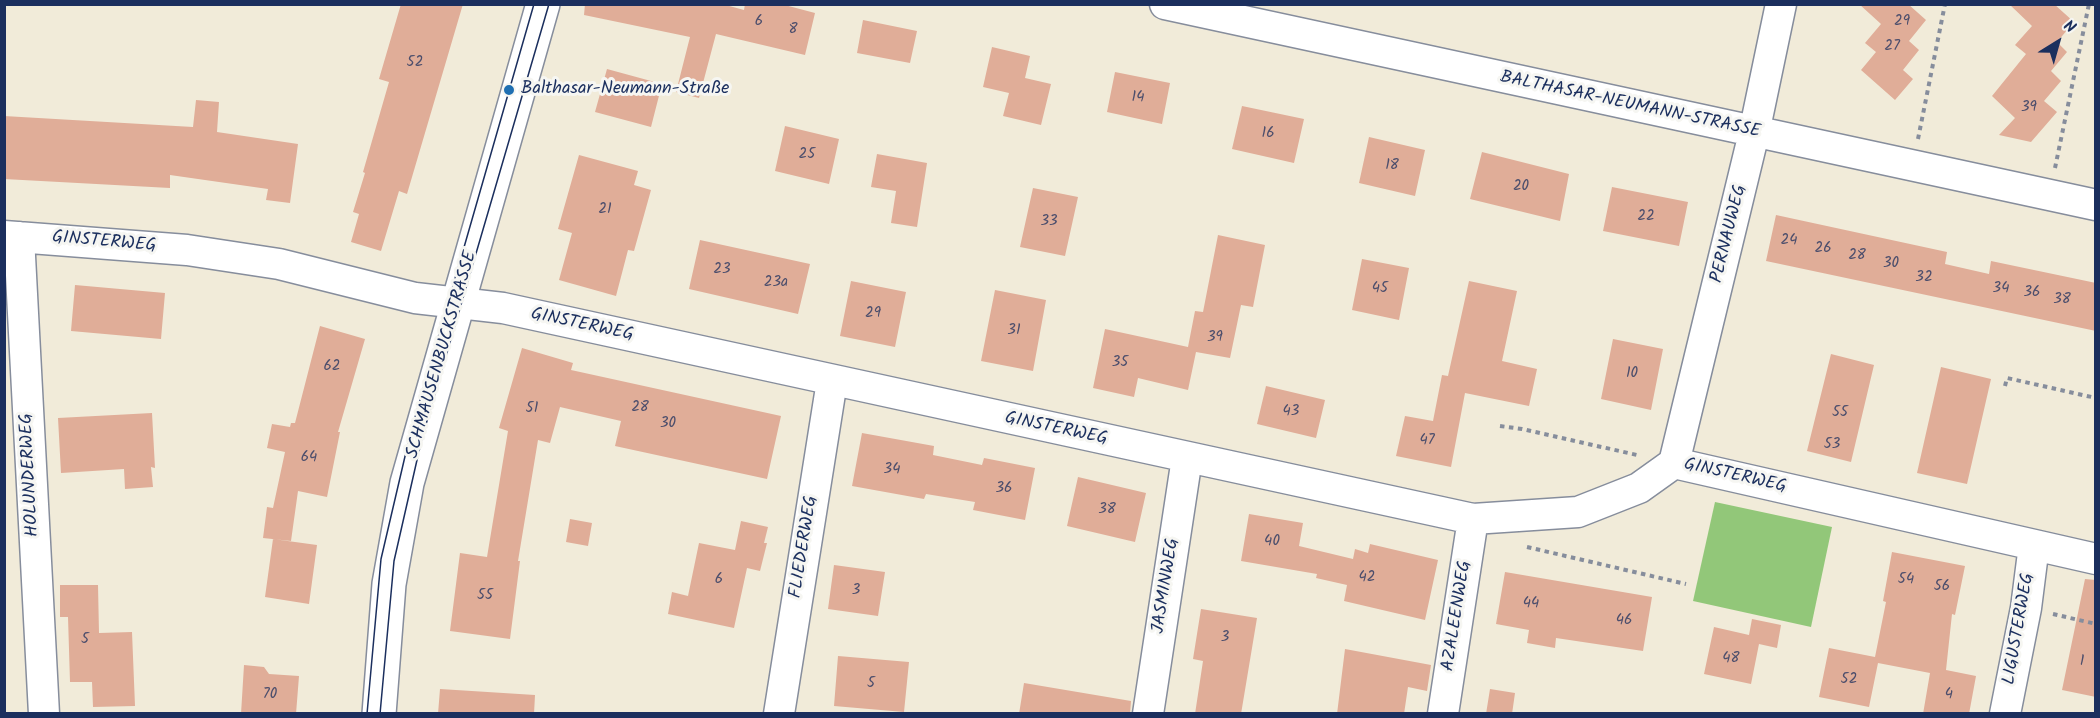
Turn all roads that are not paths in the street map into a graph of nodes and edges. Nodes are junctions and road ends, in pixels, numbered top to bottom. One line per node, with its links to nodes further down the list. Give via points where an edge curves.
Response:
1 (543, 4): 7 (street, SCHMAUSENBUCKSTRASSE)
2 (1165, 4): 4 (street, BALTHASAR-NEUMANN-STRASSE)
3 (1780, 4): 4 (street, PERNAUWEG)
4 (1754, 133): 5 (street, BALTHASAR-NEUMANN-STRASSE); 10 (street, PERNAUWEG)
5 (2096, 205)
6 (12, 237): 7 (street, GINSTERWEG, via 231,255); 14 (street, HOLUNDERWEG)
7 (456, 305): 8 (street, GINSTERWEG, via 503,308); 15 (street, SCHMAUSENBUCKSTRASSE, via 397,532)
8 (832, 381): 9 (street, GINSTERWEG); 16 (street, FLIEDERWEG)
9 (1187, 458): 11 (street, GINSTERWEG); 17 (street, JASMINWEG)
10 (1674, 463): 11 (street, GINSTERWEG, via 1639,488 1578,512); 12 (street, GINSTERWEG)
11 (1473, 519): 18 (street, AZALEENWEG)
12 (2034, 545): 13 (street, GINSTERWEG); 19 (street, LIGUSTERWEG)
13 (2096, 559)
14 (44, 714)
15 (379, 714)
16 (779, 714)
17 (1148, 714)
18 (1443, 714)
19 (2005, 714)

